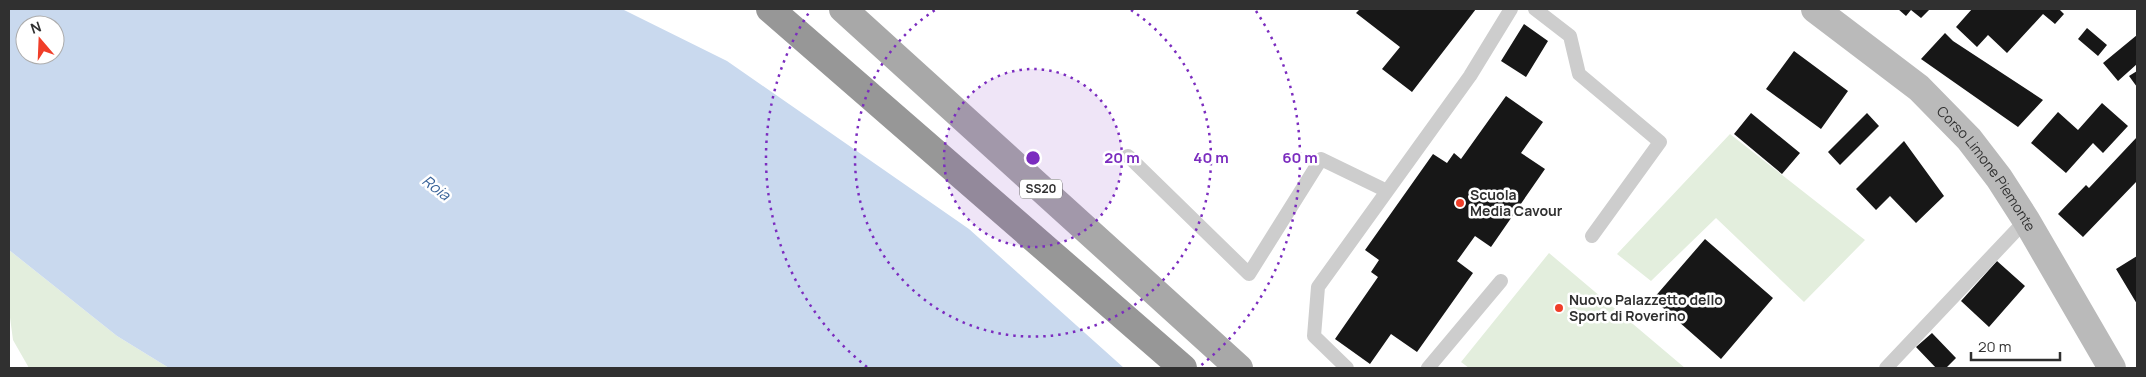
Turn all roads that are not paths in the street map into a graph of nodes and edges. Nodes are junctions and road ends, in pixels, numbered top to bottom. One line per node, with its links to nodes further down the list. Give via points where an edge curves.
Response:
1 (770, 9): 11 (highway)
2 (843, 9): 12 (main road, SS20)
3 (1511, 9): 7 (lane, via 1470,76)
4 (1535, 9): 9 (lane, via 1570,36 1580,74 1660,142)
5 (1815, 9): 8 (main road, Corso Limone Piemonte, via 1919,88 1969,138)
6 (1128, 156): 7 (lane, via 1249,274 1321,159)
7 (1387, 191): 13 (lane, via 1318,287 1314,336)
8 (2026, 220): 15 (lane); 16 (main road, Corso Limone Piemonte)
9 (1592, 236)
10 (1502, 281): 14 (lane)
11 (1183, 368)
12 (1239, 368)
13 (1347, 368)
14 (1428, 368)
15 (1886, 368)
16 (2112, 368)

